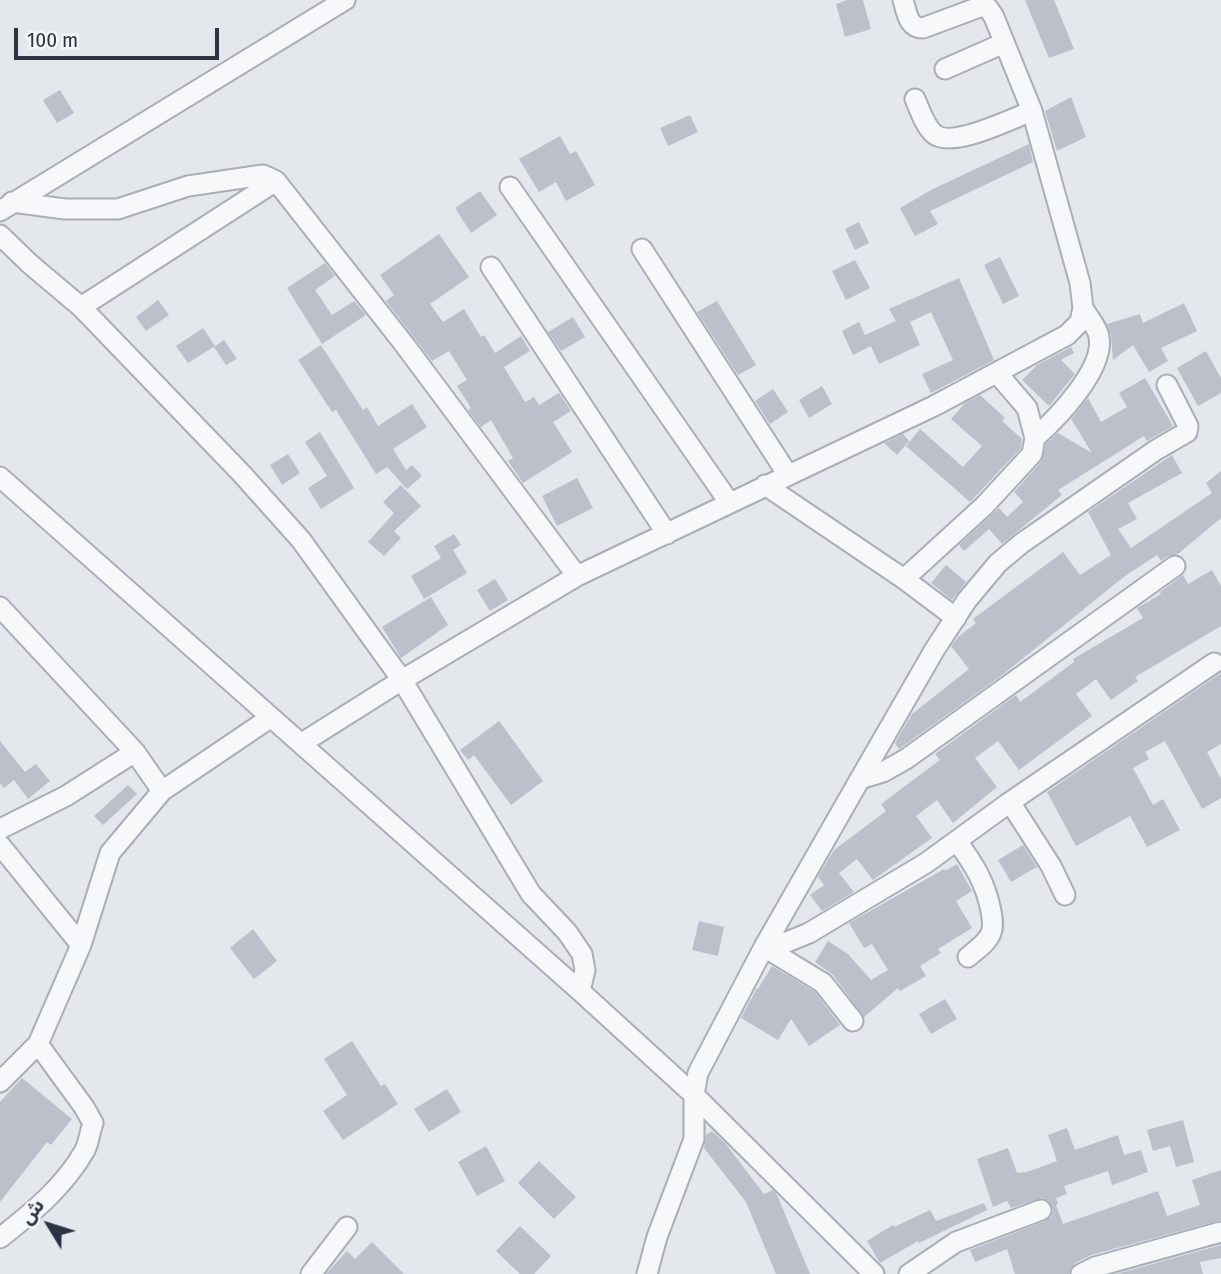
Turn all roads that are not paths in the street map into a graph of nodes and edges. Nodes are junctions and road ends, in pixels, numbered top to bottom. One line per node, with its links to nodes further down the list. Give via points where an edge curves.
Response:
1 (345, 0): 9 (street)
2 (903, 0): 3 (street, via 916,28 982,6 988,8)
3 (1004, 43): 4 (street); 6 (street)
4 (945, 69)
5 (915, 99): 6 (street, via 927,125 945,139)
6 (1032, 111): 14 (street)
7 (276, 181): 9 (street, via 263,175 188,186 118,209); 13 (street); 24 (street)
8 (510, 187): 21 (street)
9 (6, 206)
10 (0, 235): 13 (street)
11 (642, 249): 18 (street)
12 (491, 267): 22 (street)
13 (81, 307): 29 (street, via 301,540)
14 (1083, 308): 15 (street, via 1080,322 1067,335); 17 (street, via 1100,335 1099,353 1091,372)
15 (997, 373): 17 (street, via 1027,408); 18 (street)
16 (1167, 385): 27 (street, via 1187,432 1022,543 998,563)
17 (1035, 438): 25 (street, via 1032,454 984,506)
18 (788, 475): 20 (street)
19 (0, 477): 30 (street)
20 (765, 485): 21 (street); 25 (street)
21 (729, 502): 22 (street)
22 (667, 534): 24 (street)
23 (1175, 566): 33 (street, via 906,759)
24 (577, 576): 29 (street)
25 (904, 579): 27 (street)
26 (0, 607): 32 (street)
27 (956, 618): 33 (street)
28 (1214, 663): 35 (street)
29 (402, 680): 31 (street); 43 (street, via 531,894 568,932 582,954 585,970)
30 (270, 718): 31 (street); 34 (street)
31 (302, 743): 43 (street)
32 (135, 752): 34 (street); 36 (street, via 66,796)
33 (860, 779): 41 (street)
34 (162, 791): 40 (street, via 110,853)
35 (1010, 802): 37 (street); 39 (street)
36 (0, 829)
37 (957, 841): 41 (street, via 809,933); 42 (street, via 980,874 993,925 984,944)
38 (0, 845): 40 (street)
39 (1065, 895)
40 (81, 945): 45 (street)
41 (765, 945): 44 (street, via 823,983); 47 (street, via 698,1073)
42 (968, 957)
43 (580, 991): 47 (street)
44 (853, 1021)
45 (38, 1044): 46 (street); 51 (street, via 93,1123 86,1148 62,1182)
46 (0, 1082)
47 (694, 1095): 53 (street, via 694,1139); 54 (street)
48 (1041, 1210): 55 (street, via 956,1242)
49 (347, 1227): 52 (street)
50 (1221, 1232): 56 (street)
51 (0, 1238)
52 (311, 1274)
53 (647, 1274)
54 (874, 1274)
55 (909, 1274)
56 (1081, 1274)

